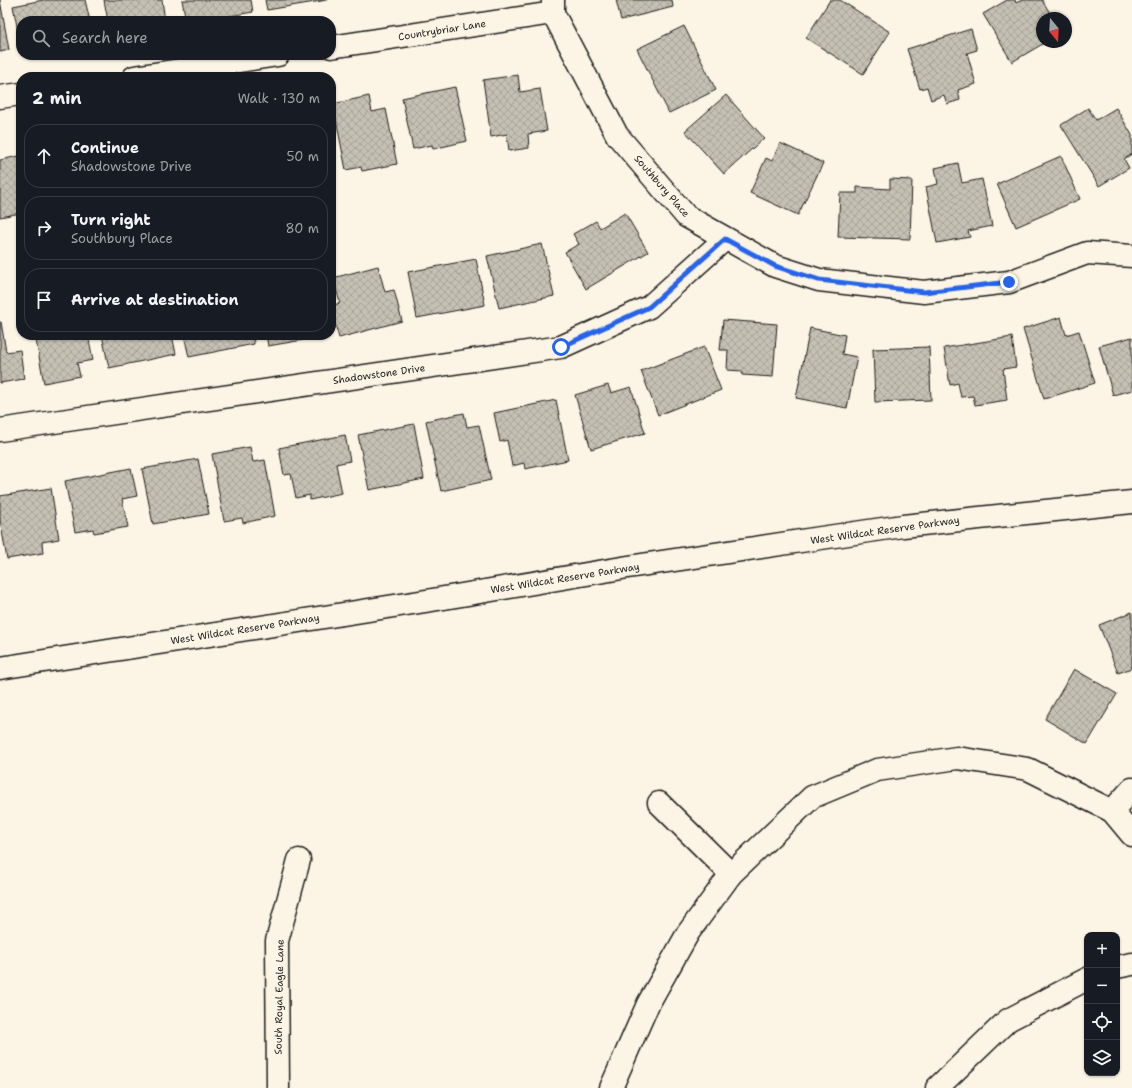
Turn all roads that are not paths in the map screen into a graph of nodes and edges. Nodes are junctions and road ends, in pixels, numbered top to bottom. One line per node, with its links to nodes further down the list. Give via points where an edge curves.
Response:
1 (553, 7): 2 (street, Countrybriar Lane); 7 (street, Southbury Place, via 617,135 686,216)
2 (336, 46)
3 (245, 60): 4 (street)
4 (167, 72)
5 (16, 95): 6 (street)
6 (0, 98)
7 (725, 239): 8 (street, Southbury Place, via 775,266 819,280 924,292 1009,282 1087,253); 9 (street, Shadowstone Drive, via 649,307 561,347)
8 (1132, 256)
9 (0, 430)
10 (1132, 502): 11 (street, West Wildcat Reserve Parkway, via 903,526 806,540)
11 (0, 668)
12 (1132, 789): 14 (street)
13 (659, 803): 17 (street)
14 (1112, 811): 15 (street); 17 (street, via 1028,769 957,758 877,770 812,797)
15 (1132, 835)
16 (300, 860): 21 (street, South Royal Eagle Lane, via 278,941)
17 (731, 874): 22 (street, via 684,940 648,1004)
18 (1132, 964): 19 (street)
19 (1120, 966)
20 (1084, 981): 23 (street, via 1008,1020)
21 (278, 1088)
22 (611, 1088)
23 (937, 1088)

